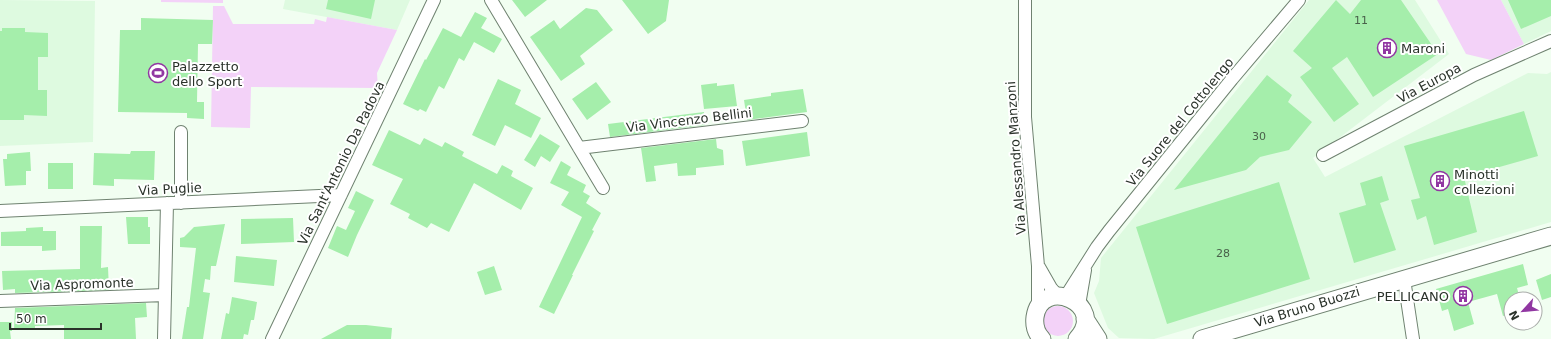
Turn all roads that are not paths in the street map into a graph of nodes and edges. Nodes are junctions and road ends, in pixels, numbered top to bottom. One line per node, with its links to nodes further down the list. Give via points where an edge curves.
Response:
1 (434, 0): 11 (street, Via Sant'Antonio Da Padova)
2 (491, 0): 8 (street)
3 (1025, 0): 16 (street, Via Alessandro Manzoni, via 1025,117)
4 (1299, 0): 20 (street, Via Suore del Cottolengo, via 1097,247 1086,265)
5 (1551, 41): 9 (street, Via Europa, via 1474,75)
6 (802, 121): 8 (street, Via Vincenzo Bellini)
7 (181, 132): 12 (street)
8 (578, 148): 10 (street)
9 (1323, 155)
10 (603, 188)
11 (341, 195): 12 (street, Via Puglie); 24 (street, Via Sant'Antonio Da Padova)
12 (181, 203): 13 (street, Via Puglie)
13 (167, 204): 14 (street, Via Puglie); 18 (street)
14 (0, 211)
15 (1551, 236): 17 (street, Via Bruno Buozzi)
16 (1038, 266): 20 (street, Via Alessandro Manzoni, via 1051,288); 21 (street, Via Alessandro Manzoni)
17 (1404, 279): 27 (street, Via Bruno Buozzi); 28 (street)
18 (165, 295): 19 (street, Via Aspromonte); 23 (street)
19 (0, 301)
20 (1072, 304): 21 (street, via 1050,297); 25 (street, via 1084,327); 26 (street)
21 (1038, 307): 22 (street, via 1034,322)
22 (1040, 338)
23 (164, 339)
24 (272, 339)
25 (1077, 339)
26 (1098, 339)
27 (1202, 339)
28 (1413, 339)

